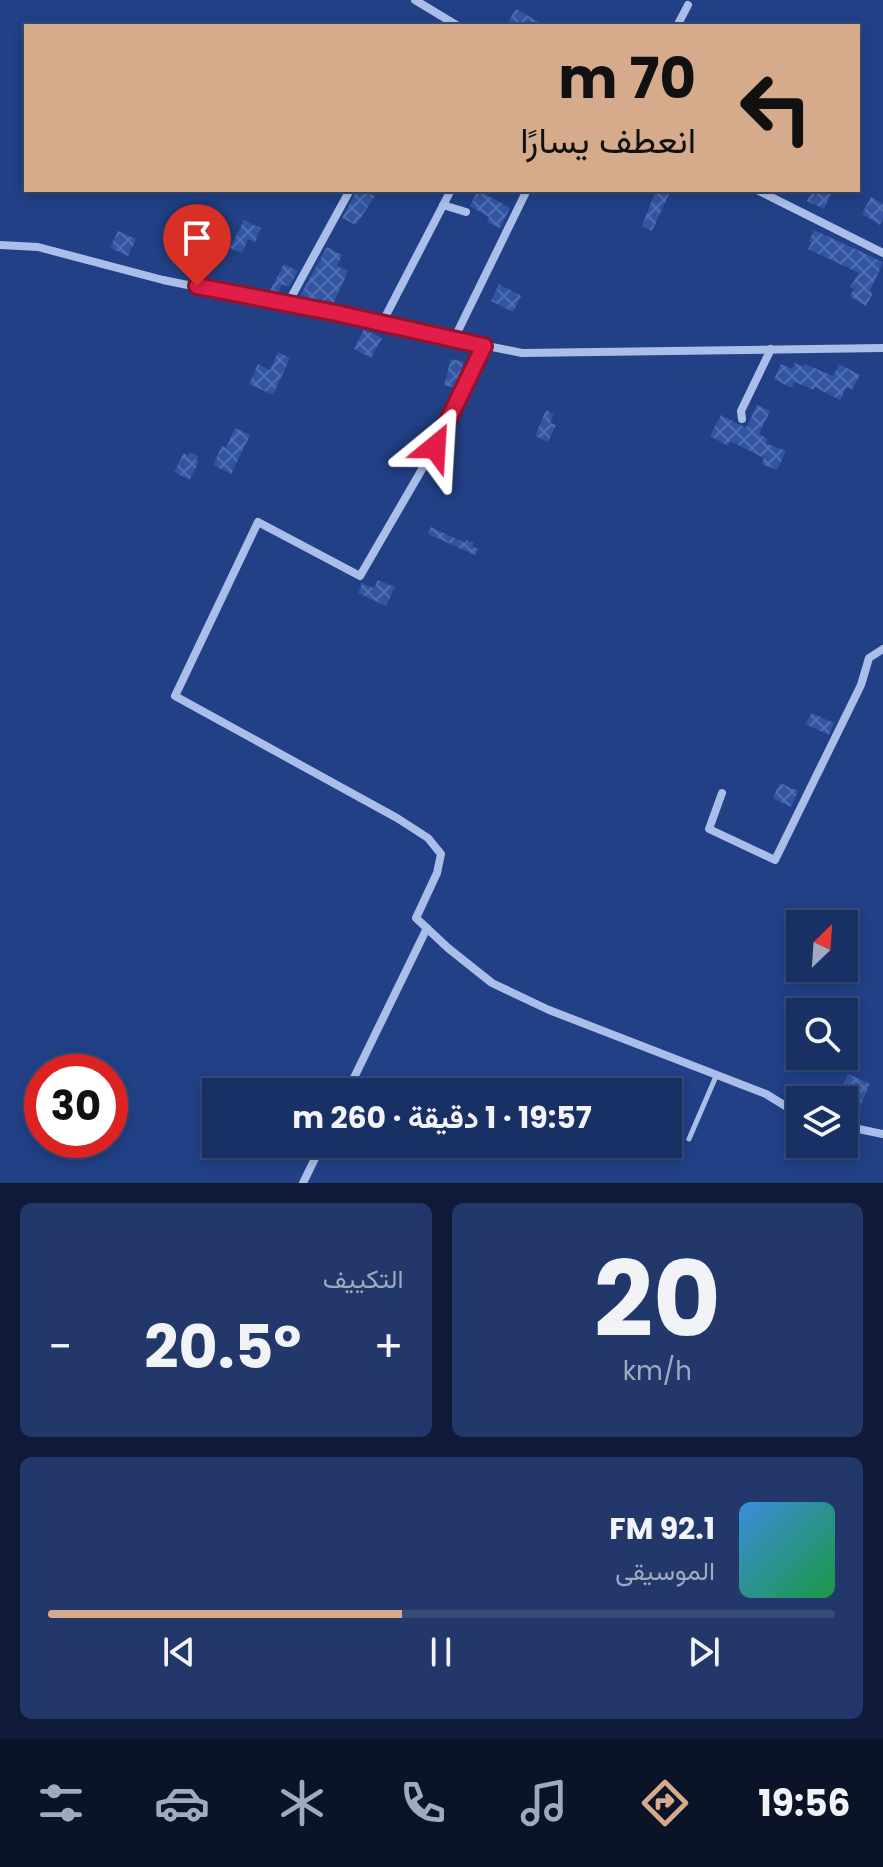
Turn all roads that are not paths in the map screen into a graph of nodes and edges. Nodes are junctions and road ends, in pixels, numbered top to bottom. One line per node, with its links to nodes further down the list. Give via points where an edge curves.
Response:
1 (415, 0): 3 (street)
2 (688, 5): 4 (street)
3 (455, 24)
4 (678, 24)
5 (349, 192): 13 (street)
6 (450, 192): 9 (street)
7 (526, 192): 15 (street)
8 (761, 192): 12 (street)
9 (443, 205): 10 (street); 14 (street)
10 (466, 212)
11 (0, 245): 13 (street, via 38,247 163,280)
12 (883, 253)
13 (288, 303): 14 (street)
14 (382, 323): 15 (street)
15 (454, 339): 16 (street)
16 (484, 346): 18 (street, via 522,353); 22 (street, via 435,447 360,576 258,522 175,696 428,838 441,854 416,918)
17 (883, 348): 18 (street)
18 (771, 349): 19 (street)
19 (742, 419)
20 (883, 649): 21 (street, via 869,658 861,685 775,860 709,829)
21 (722, 793)
22 (427, 928): 23 (street, via 492,983); 24 (street)
23 (717, 1073): 25 (street); 28 (lane)
24 (354, 1078)
25 (786, 1106)
26 (858, 1129): 27 (street)
27 (883, 1134)
28 (689, 1139)
29 (315, 1158): 30 (street)
30 (303, 1183)

